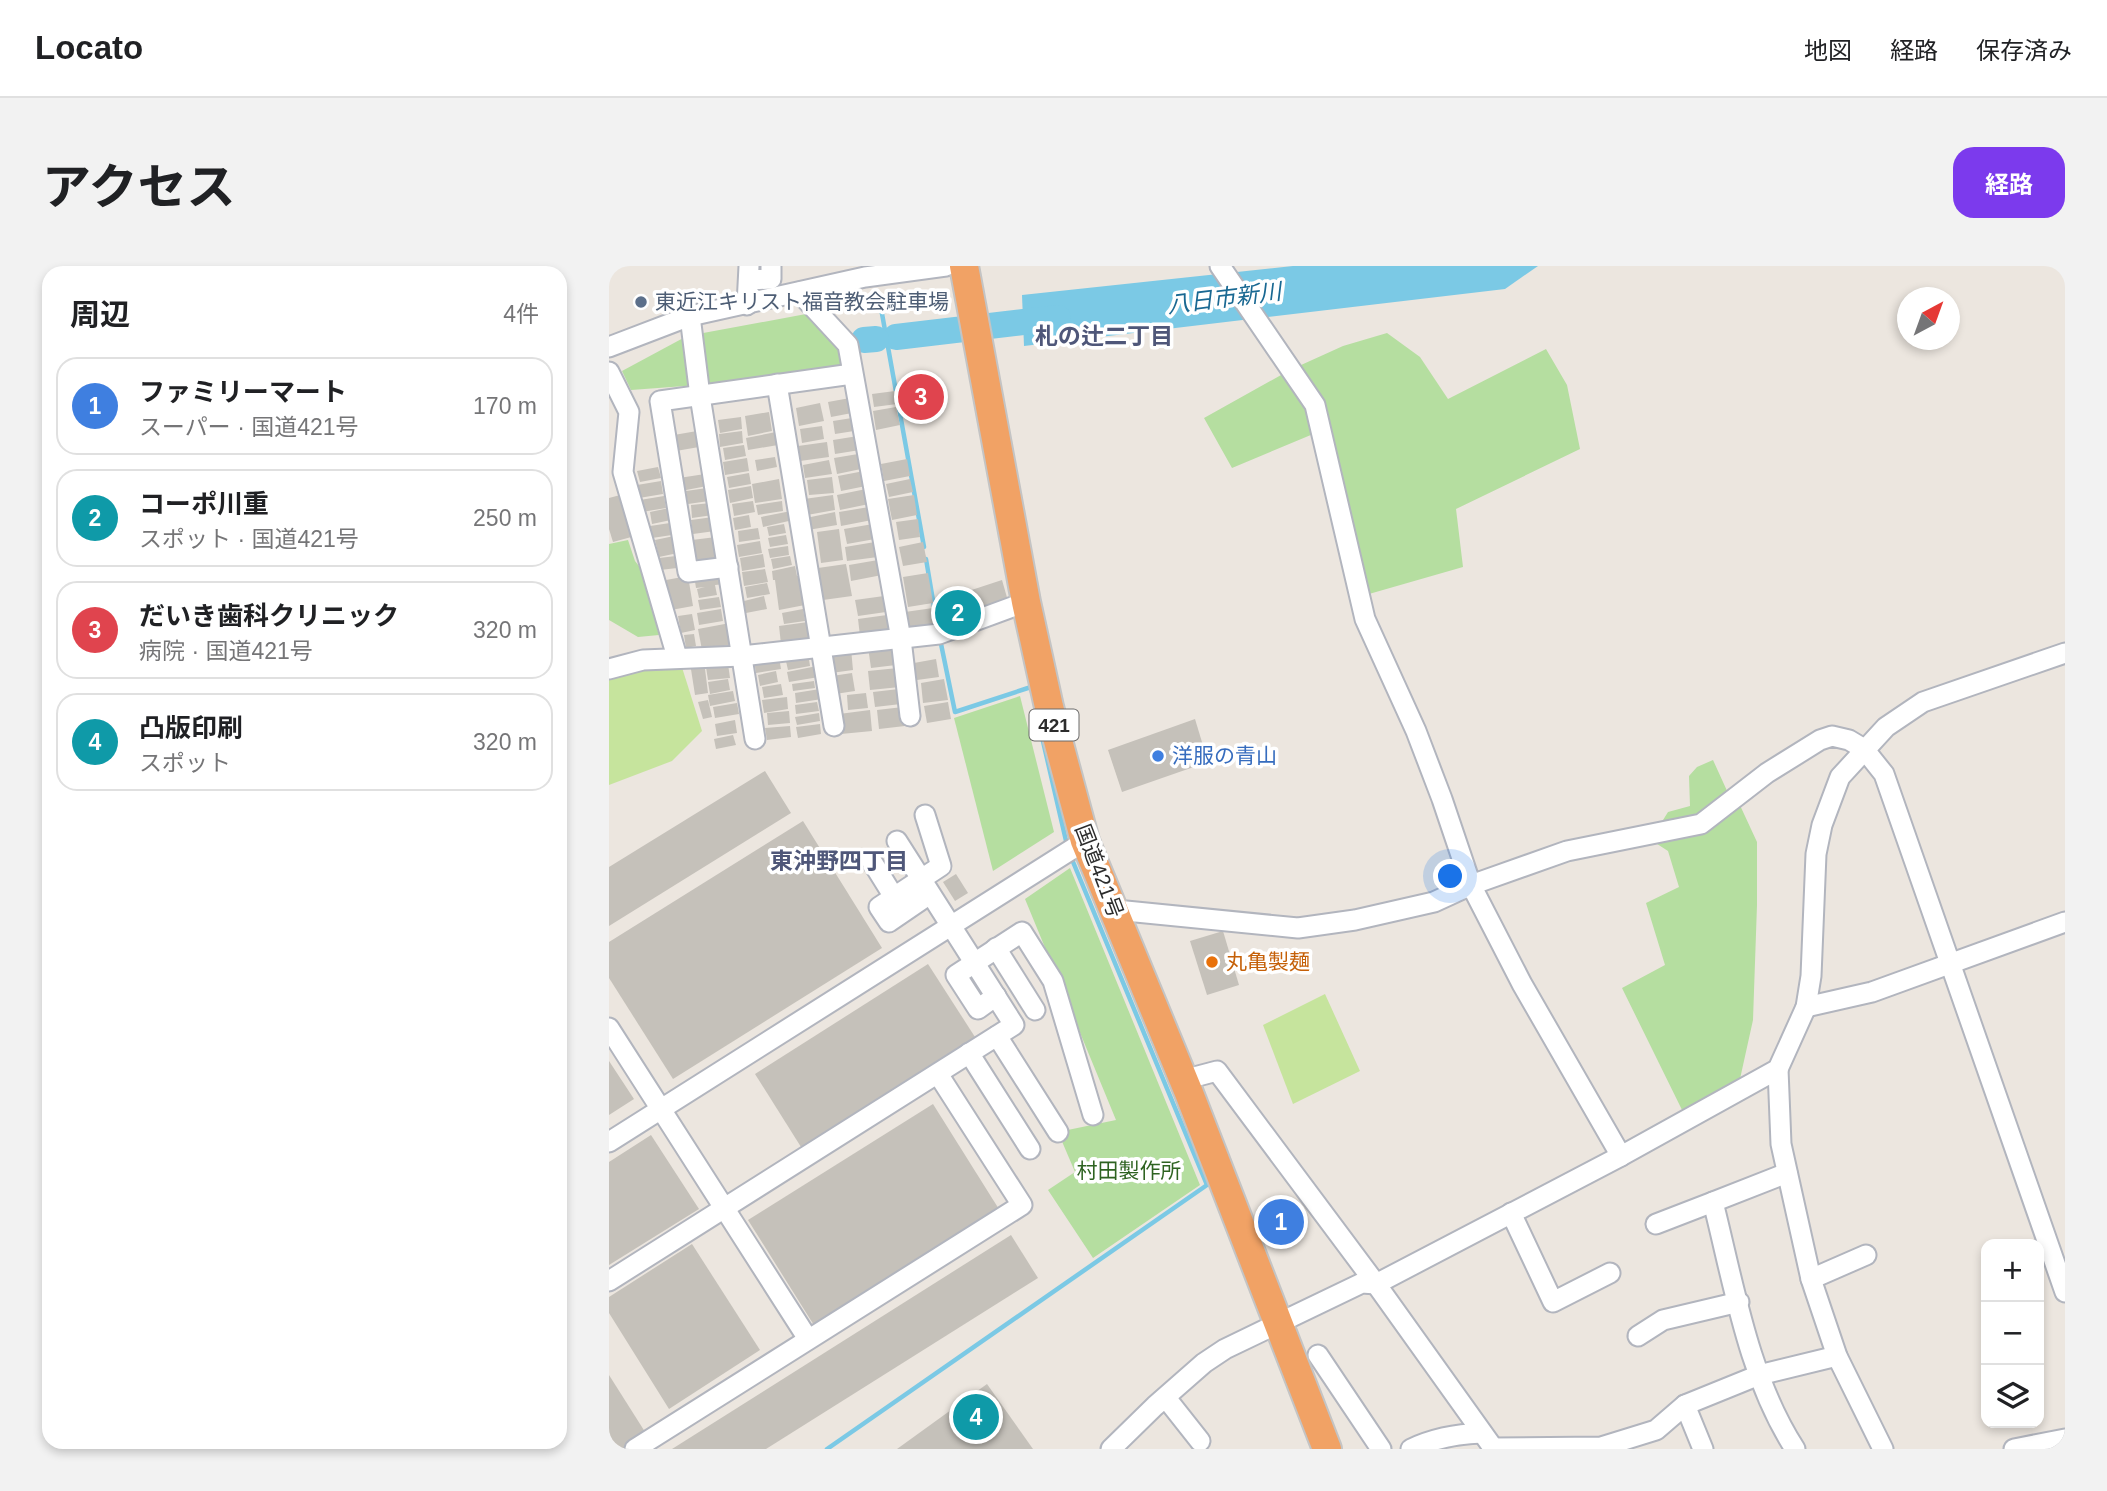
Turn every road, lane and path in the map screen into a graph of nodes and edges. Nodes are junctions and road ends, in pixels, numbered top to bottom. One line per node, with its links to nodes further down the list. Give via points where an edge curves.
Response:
1 (771, 266): 5 (street, via 771,279)
2 (946, 266): 4 (street)
3 (1220, 266): 31 (street, via 1315,405 1365,619 1416,731)
4 (863, 272): 7 (street)
5 (749, 273): 8 (street)
6 (966, 278): 16 (highway, 国道421号 / 421)
7 (799, 292): 8 (street); 12 (street, via 848,345)
8 (747, 305): 9 (street)
9 (690, 316): 10 (street); 14 (street)
10 (609, 347)
11 (609, 372): 21 (street, via 629,412 623,472)
12 (852, 374): 13 (street); 17 (street)
13 (777, 384): 14 (street); 18 (street)
14 (700, 396): 15 (street); 15 (street, via 660,401 688,572)
15 (728, 567): 20 (street)
16 (1026, 602): 17 (street, via 939,634); 29 (highway, 国道421号 / 421)
17 (901, 639): 18 (street); 23 (street)
18 (821, 647): 20 (street); 24 (street)
19 (2065, 653): 26 (street, via 1923,702)
20 (742, 656): 21 (street); 25 (street)
21 (677, 657): 22 (street)
22 (609, 669)
23 (910, 716)
24 (834, 726)
25 (755, 739)
26 (1864, 749): 31 (street, via 1832,736 1820,740 1767,773 1701,824 1567,851); 37 (street, via 1884,775); 39 (street, via 1840,777 1822,825)
27 (925, 815): 32 (street, via 941,866)
28 (897, 841): 32 (street)
29 (1084, 841): 33 (highway, 国道421号 / 421); 35 (street)
30 (871, 860): 32 (street, via 894,897 879,907 889,922)
31 (1471, 885): 33 (street, via 1434,902 1298,928 1126,911); 52 (street, via 1528,996)
32 (925, 886): 35 (street)
33 (1118, 922): 46 (highway, 国道421号 / 421)
34 (2065, 922): 37 (street)
35 (950, 926): 38 (street); 47 (street)
36 (996, 948): 38 (street); 40 (street); 48 (street, via 1022,932 1053,981)
37 (1951, 962): 39 (street, via 1872,992); 63 (street)
38 (974, 963): 42 (street, via 1014,1025)
39 (1806, 1007): 44 (street)
40 (1035, 1010)
41 (609, 1028): 47 (street)
42 (997, 1036): 43 (street); 49 (street)
43 (969, 1053): 45 (street); 51 (street)
44 (1778, 1069): 52 (street); 53 (street)
45 (938, 1074): 55 (street); 67 (street, via 1022,1205)
46 (1183, 1080): 62 (street, via 1217,1071); 65 (highway, 国道421号 / 421)
47 (661, 1109): 50 (street); 55 (street)
48 (1093, 1115)
49 (1058, 1132)
50 (609, 1142)
51 (1030, 1149)
52 (1621, 1156): 56 (street)
53 (1787, 1173): 54 (street); 60 (street)
54 (1713, 1202): 57 (street); 64 (street)
55 (725, 1209): 61 (street); 67 (street)
56 (1511, 1213): 59 (street, via 1553,1302); 62 (street)
57 (1656, 1224)
58 (1865, 1255): 60 (street)
59 (1610, 1273)
60 (1811, 1279): 69 (street)
61 (609, 1281)
62 (1376, 1284): 65 (street, via 1362,1283); 75 (street)
63 (2065, 1292)
64 (1739, 1302): 66 (street, via 1663,1320); 70 (street)
65 (1278, 1323): 71 (street, via 1204,1363); 78 (highway, 国道421号 / 421)
66 (1638, 1336)
67 (808, 1339): 76 (street)
68 (1318, 1355): 79 (street)
69 (1837, 1356): 70 (street); 83 (street)
70 (1759, 1375): 72 (street); 82 (street)
71 (1166, 1398): 74 (street); 77 (street)
72 (1685, 1405): 75 (street, via 1656,1430 1601,1447); 81 (street)
73 (2065, 1438): 84 (street)
74 (1200, 1441)
75 (1490, 1443): 80 (street, via 1461,1433)
76 (635, 1449)
77 (1111, 1449)
78 (1327, 1449)
79 (1381, 1449)
80 (1411, 1449)
81 (1703, 1449)
82 (1795, 1449)
83 (1883, 1449)
84 (2014, 1449)

